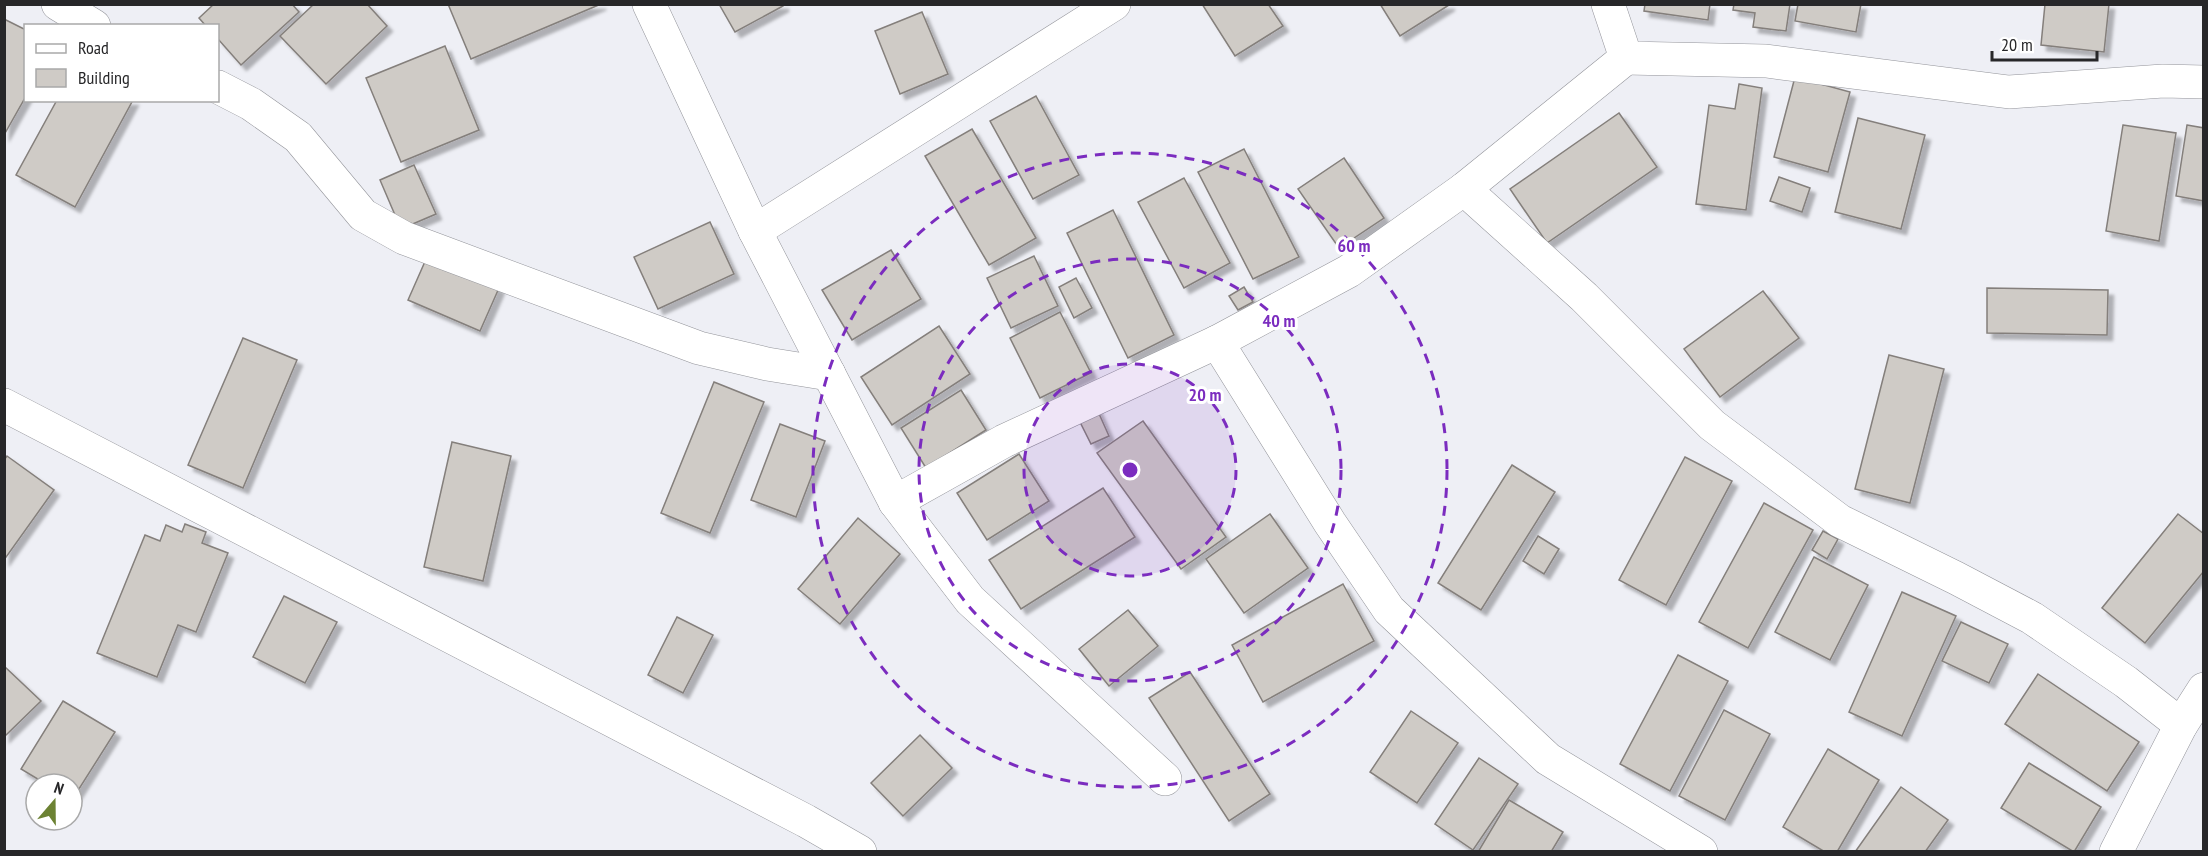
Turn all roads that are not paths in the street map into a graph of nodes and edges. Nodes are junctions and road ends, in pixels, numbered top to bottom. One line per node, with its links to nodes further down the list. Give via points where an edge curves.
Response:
1 (58, 4): 5 (street)
2 (649, 4): 10 (street)
3 (1114, 4): 10 (street)
4 (1608, 4): 6 (street)
5 (91, 24)
6 (1626, 58): 7 (street, via 1766,61 2009,92 2163,81); 9 (street)
7 (2204, 82)
8 (219, 88): 12 (street, via 251,104 298,137 363,215 404,238 699,348)
9 (1464, 189): 11 (street, via 1348,270); 16 (street, via 1584,297 1712,425 1821,508 2032,618)
10 (755, 231): 12 (street)
11 (1217, 342): 14 (street, via 1004,441); 19 (street, via 1389,610 1548,759)
12 (829, 374): 14 (street)
13 (4, 405): 18 (street)
14 (895, 502): 17 (street, via 970,600)
15 (2204, 689): 16 (street)
16 (2181, 725): 20 (street)
17 (1165, 779)
18 (860, 852)
19 (1701, 852)
20 (2116, 852)

